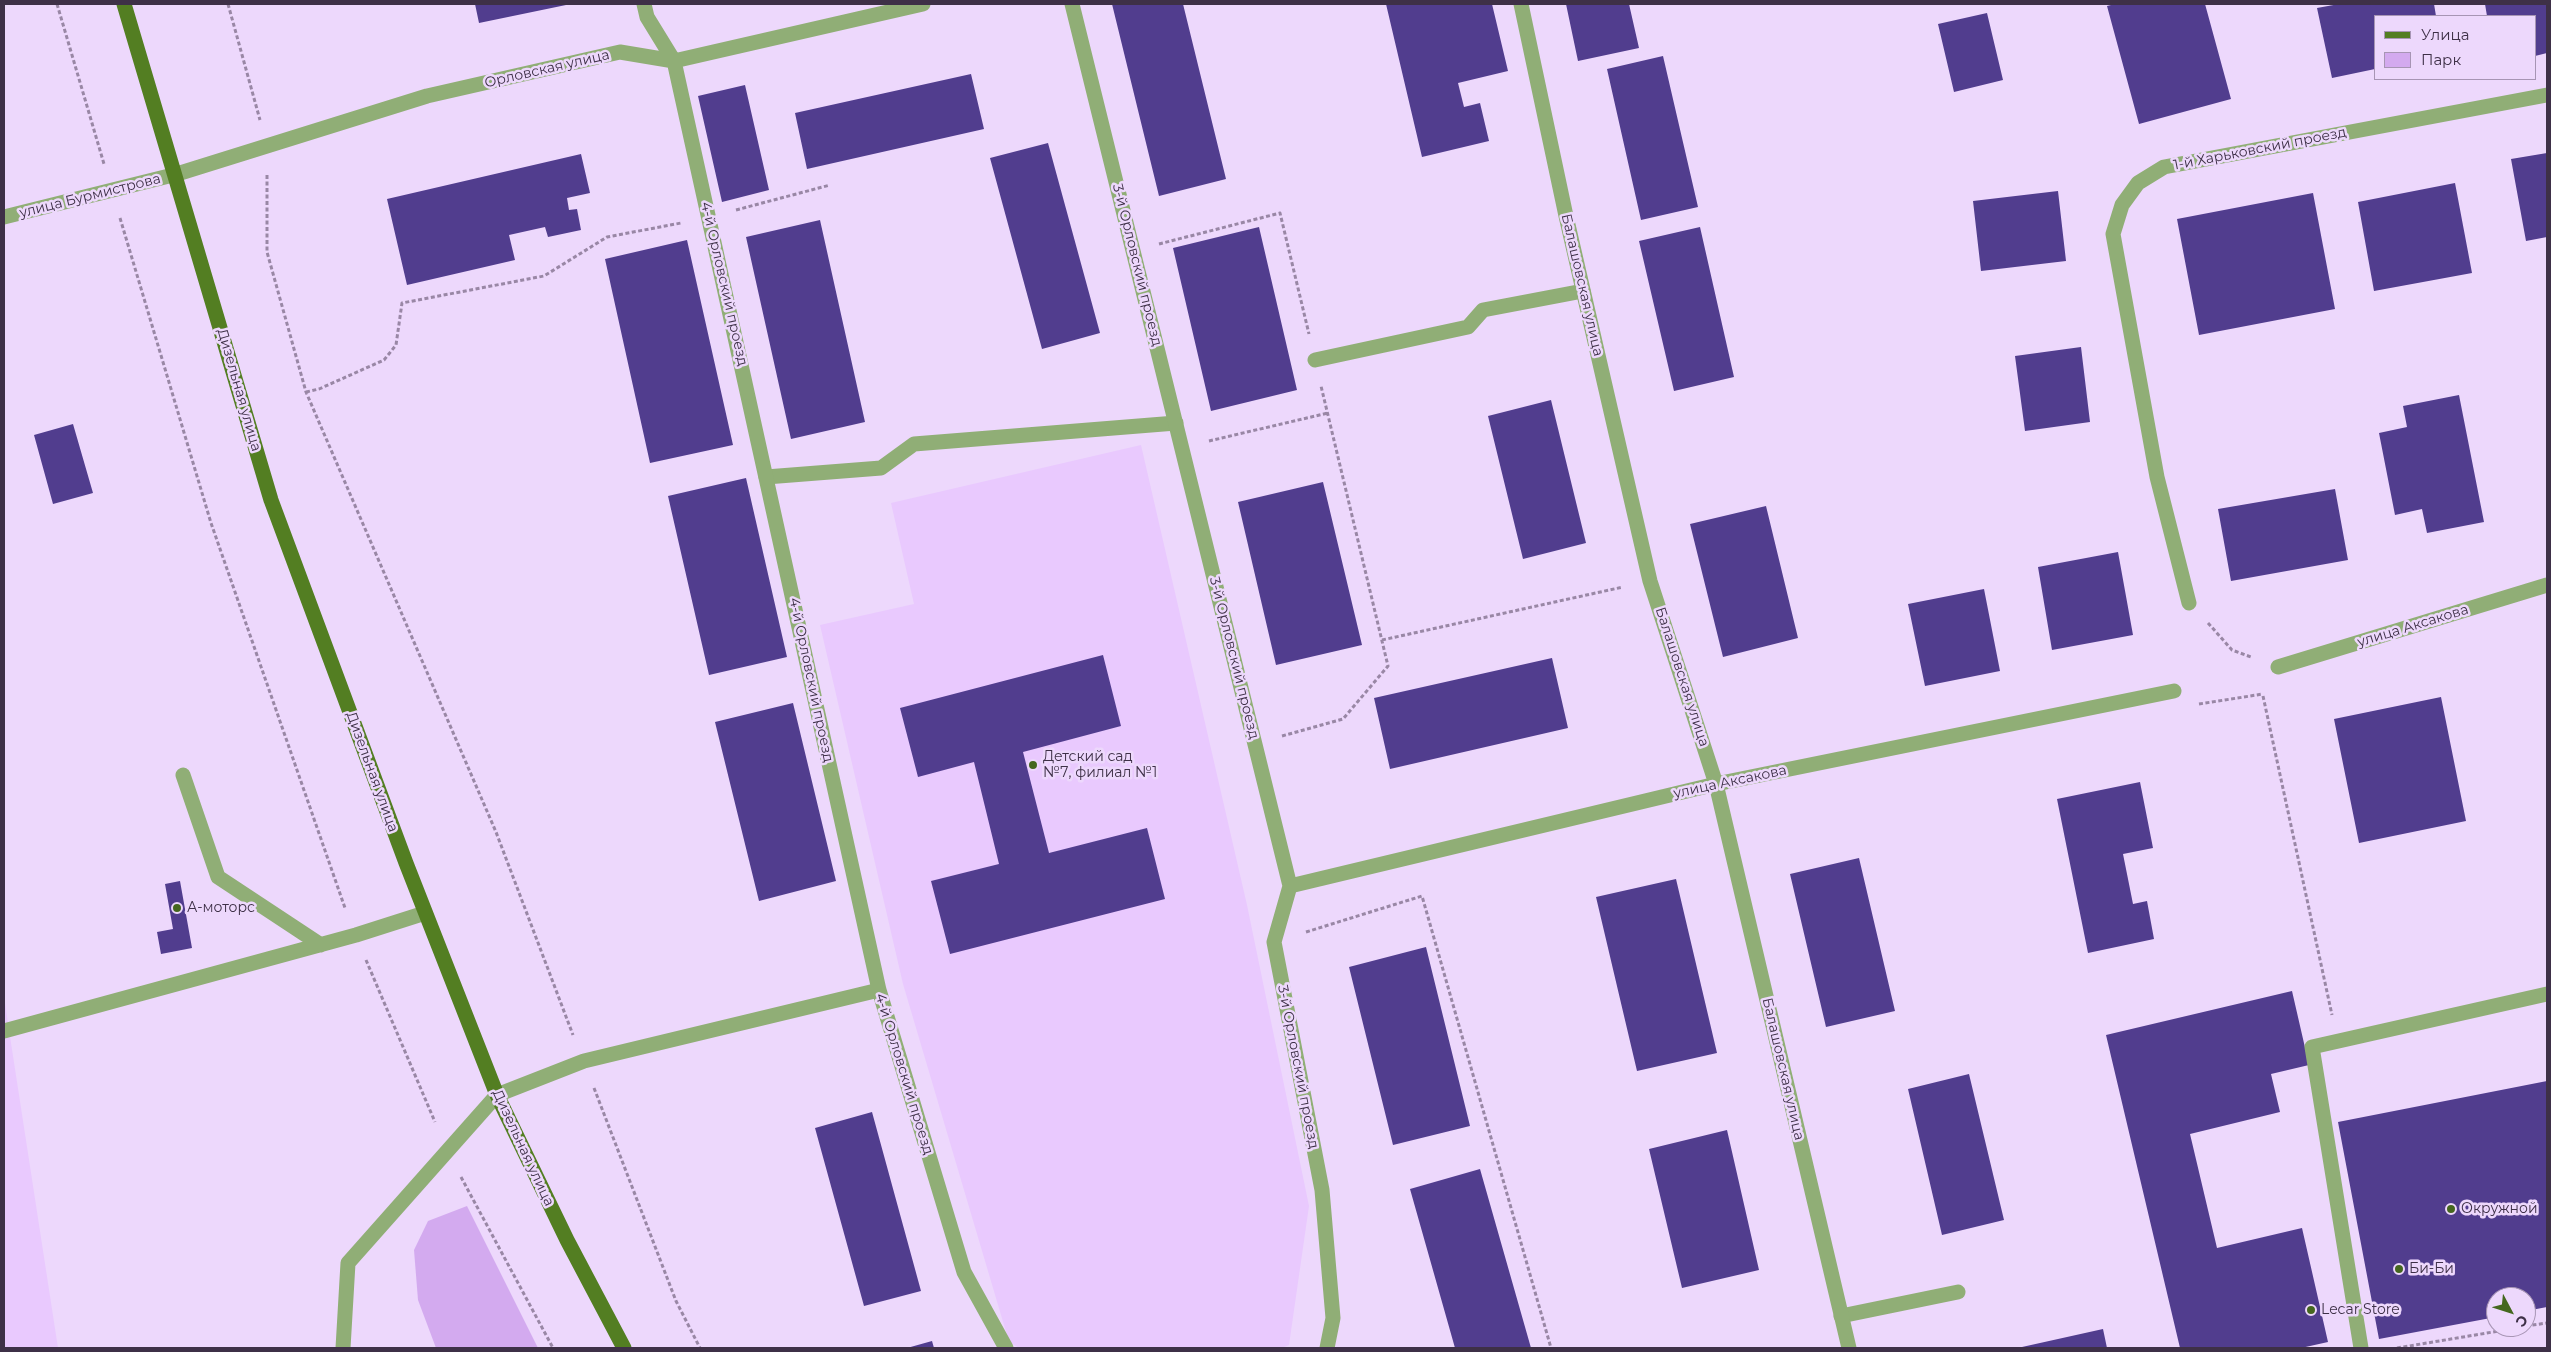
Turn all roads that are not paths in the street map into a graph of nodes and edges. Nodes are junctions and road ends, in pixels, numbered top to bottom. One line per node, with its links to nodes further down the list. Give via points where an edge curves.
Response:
1 (124, 4): 9 (main road, Дизельная улица)
2 (644, 4): 7 (street, 4-й Орловский проезд, via 646,17)
3 (923, 4): 6 (street, Орловская улица)
4 (1072, 4): 13 (street, 3-й Орловский проезд)
5 (1521, 4): 11 (street, Балашовская улица)
6 (858, 11): 7 (street, Орловская улица)
7 (674, 61): 9 (street, Орловская улица, via 620,52 427,96); 14 (street, 4-й Орловский проезд)
8 (2547, 95): 16 (street, 1-й Харьковский проезд, via 2164,167 2138,183 2122,205 2113,234 2157,477)
9 (176, 174): 10 (street, улица Бурмистрова); 22 (main road, Дизельная улица, via 272,500)
10 (4, 217)
11 (1583, 291): 12 (street, via 1483,310 1468,327); 20 (street, Балашовская улица, via 1650,581)
12 (1315, 360)
13 (1176, 423): 14 (street, via 914,444 880,468); 21 (street, 3-й Орловский проезд)
14 (766, 477): 24 (street, 4-й Орловский проезд)
15 (2547, 585): 17 (street, улица Аксакова)
16 (2189, 603)
17 (2278, 667)
18 (2174, 691): 20 (street, улица Аксакова)
19 (183, 775): 23 (street, via 218,877)
20 (1716, 784): 21 (street, улица Аксакова); 29 (street, Балашовская улица)
21 (1290, 886): 33 (street, 3-й Орловский проезд, via 1274,942 1322,1190 1333,1318)
22 (425, 914): 23 (street); 27 (main road, Дизельная улица)
23 (321, 945): 26 (street)
24 (879, 990): 27 (street, via 584,1061); 32 (street, 4-й Орловский проезд, via 964,1272)
25 (2547, 994): 35 (street, via 2312,1047)
26 (4, 1031)
27 (497, 1095): 30 (street, via 348,1263); 31 (main road, Дизельная улица)
28 (1958, 1292): 29 (street)
29 (1841, 1316): 34 (street, Балашовская улица)
30 (343, 1348)
31 (624, 1348)
32 (1006, 1348)
33 (1327, 1348)
34 (1849, 1348)
35 (2361, 1348)

